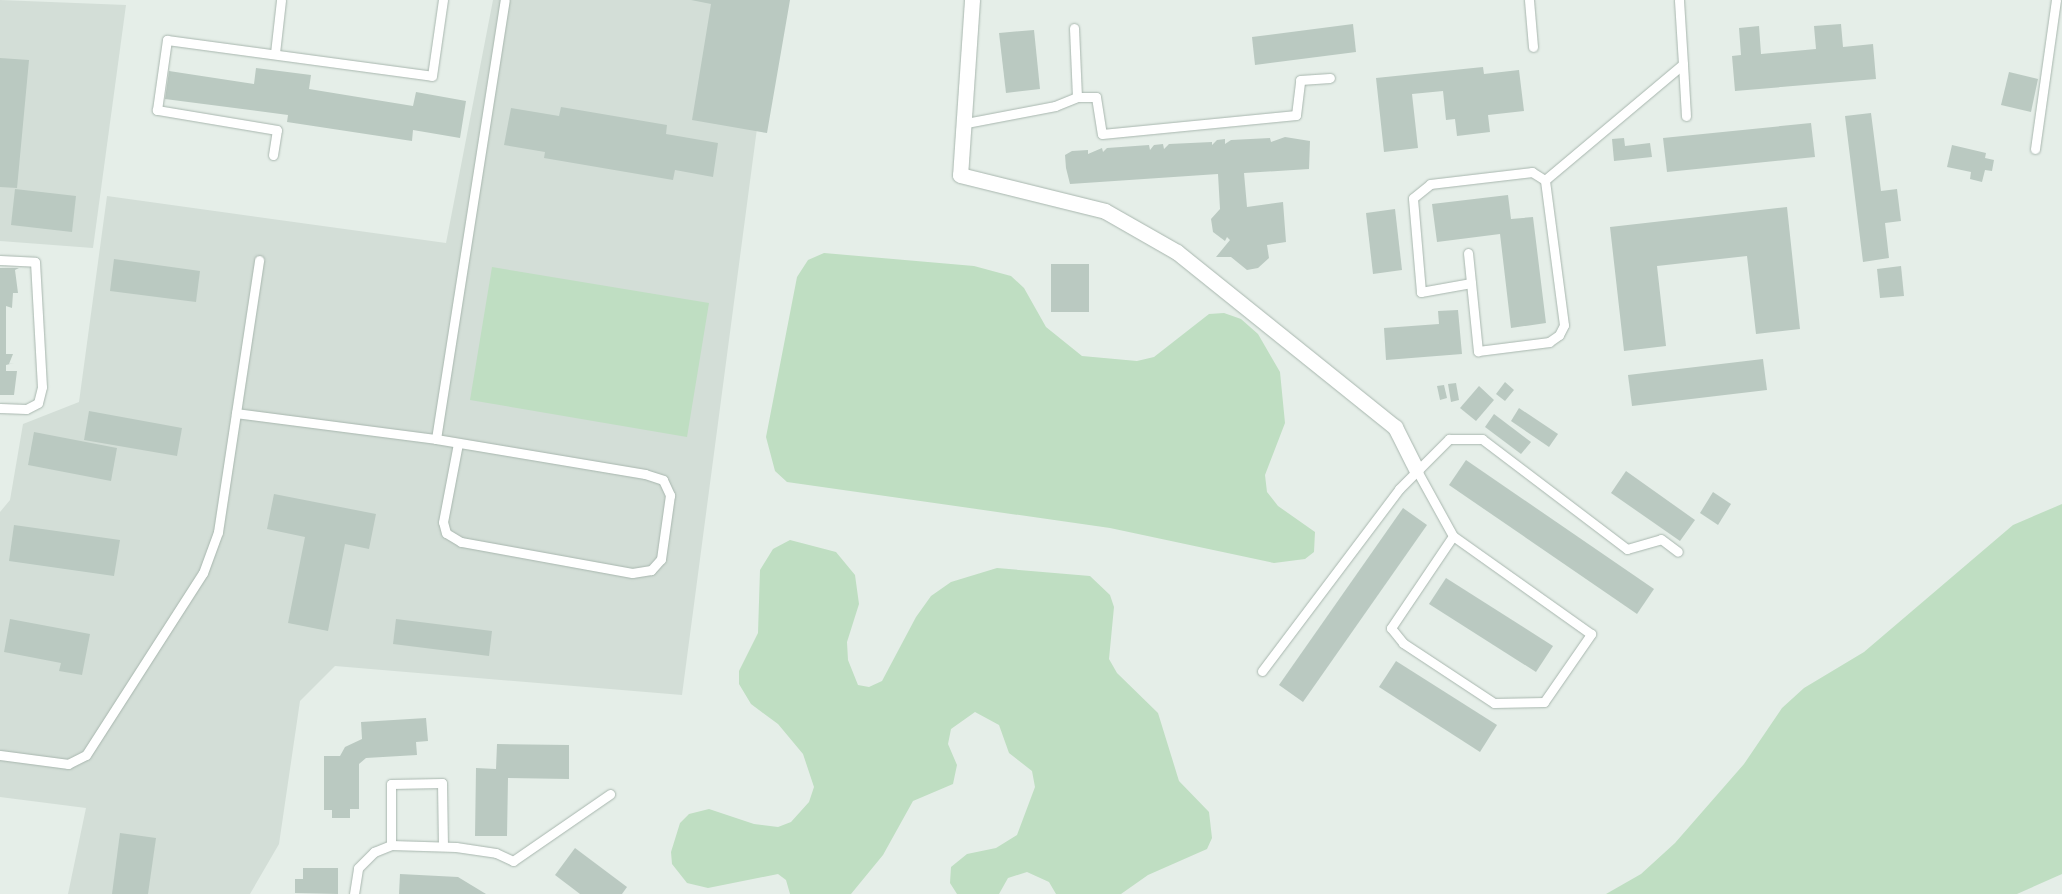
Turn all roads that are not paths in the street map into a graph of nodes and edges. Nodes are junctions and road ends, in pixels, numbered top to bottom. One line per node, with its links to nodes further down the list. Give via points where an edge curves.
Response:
1 (281, 0): 10 (lane)
2 (443, 0): 10 (lane, via 432,76)
3 (505, 0): 25 (lane)
4 (972, 0): 15 (street)
5 (1529, 0): 9 (lane)
6 (1678, 0): 11 (lane)
7 (2056, 0): 16 (lane)
8 (1074, 28): 13 (lane)
9 (1533, 47)
10 (275, 53): 17 (lane, via 167,40 157,110 277,130)
11 (1683, 64): 14 (lane); 18 (lane)
12 (1330, 78): 13 (lane, via 1300,80 1296,115 1102,134 1096,97)
13 (1077, 97): 15 (lane, via 1055,106)
14 (1686, 116)
15 (961, 124): 27 (street, via 960,174 1105,211 1177,252 1395,427)
16 (2035, 149)
17 (273, 156)
18 (1544, 180): 22 (lane, via 1532,172 1430,184 1413,198 1421,292); 22 (lane, via 1564,325 1559,335 1550,342 1478,351)
19 (1468, 253): 22 (lane)
20 (0, 260): 23 (lane, via 35,262 42,387 38,403 26,409)
21 (259, 260): 24 (lane)
22 (1471, 283)
23 (0, 408)
24 (236, 413): 25 (lane); 31 (lane, via 218,532 203,574 86,755 68,764)
25 (436, 439): 26 (lane)
26 (458, 443): 26 (lane, via 645,474 662,480 670,495 661,559 651,570 632,573 461,542 446,533 443,522)
27 (1416, 469): 28 (lane); 29 (lane, via 1449,439 1482,439 1627,549 1661,539); 30 (lane)
28 (1453, 536): 28 (lane, via 1591,634 1544,702 1494,703 1403,643 1391,628)
29 (1678, 552)
30 (1262, 671)
31 (0, 755)
32 (610, 794): 34 (lane, via 514,861 496,852)
33 (391, 845): 34 (lane); 34 (lane, via 391,784 442,782); 35 (lane, via 374,852 358,868)
34 (443, 846)
35 (354, 894)

